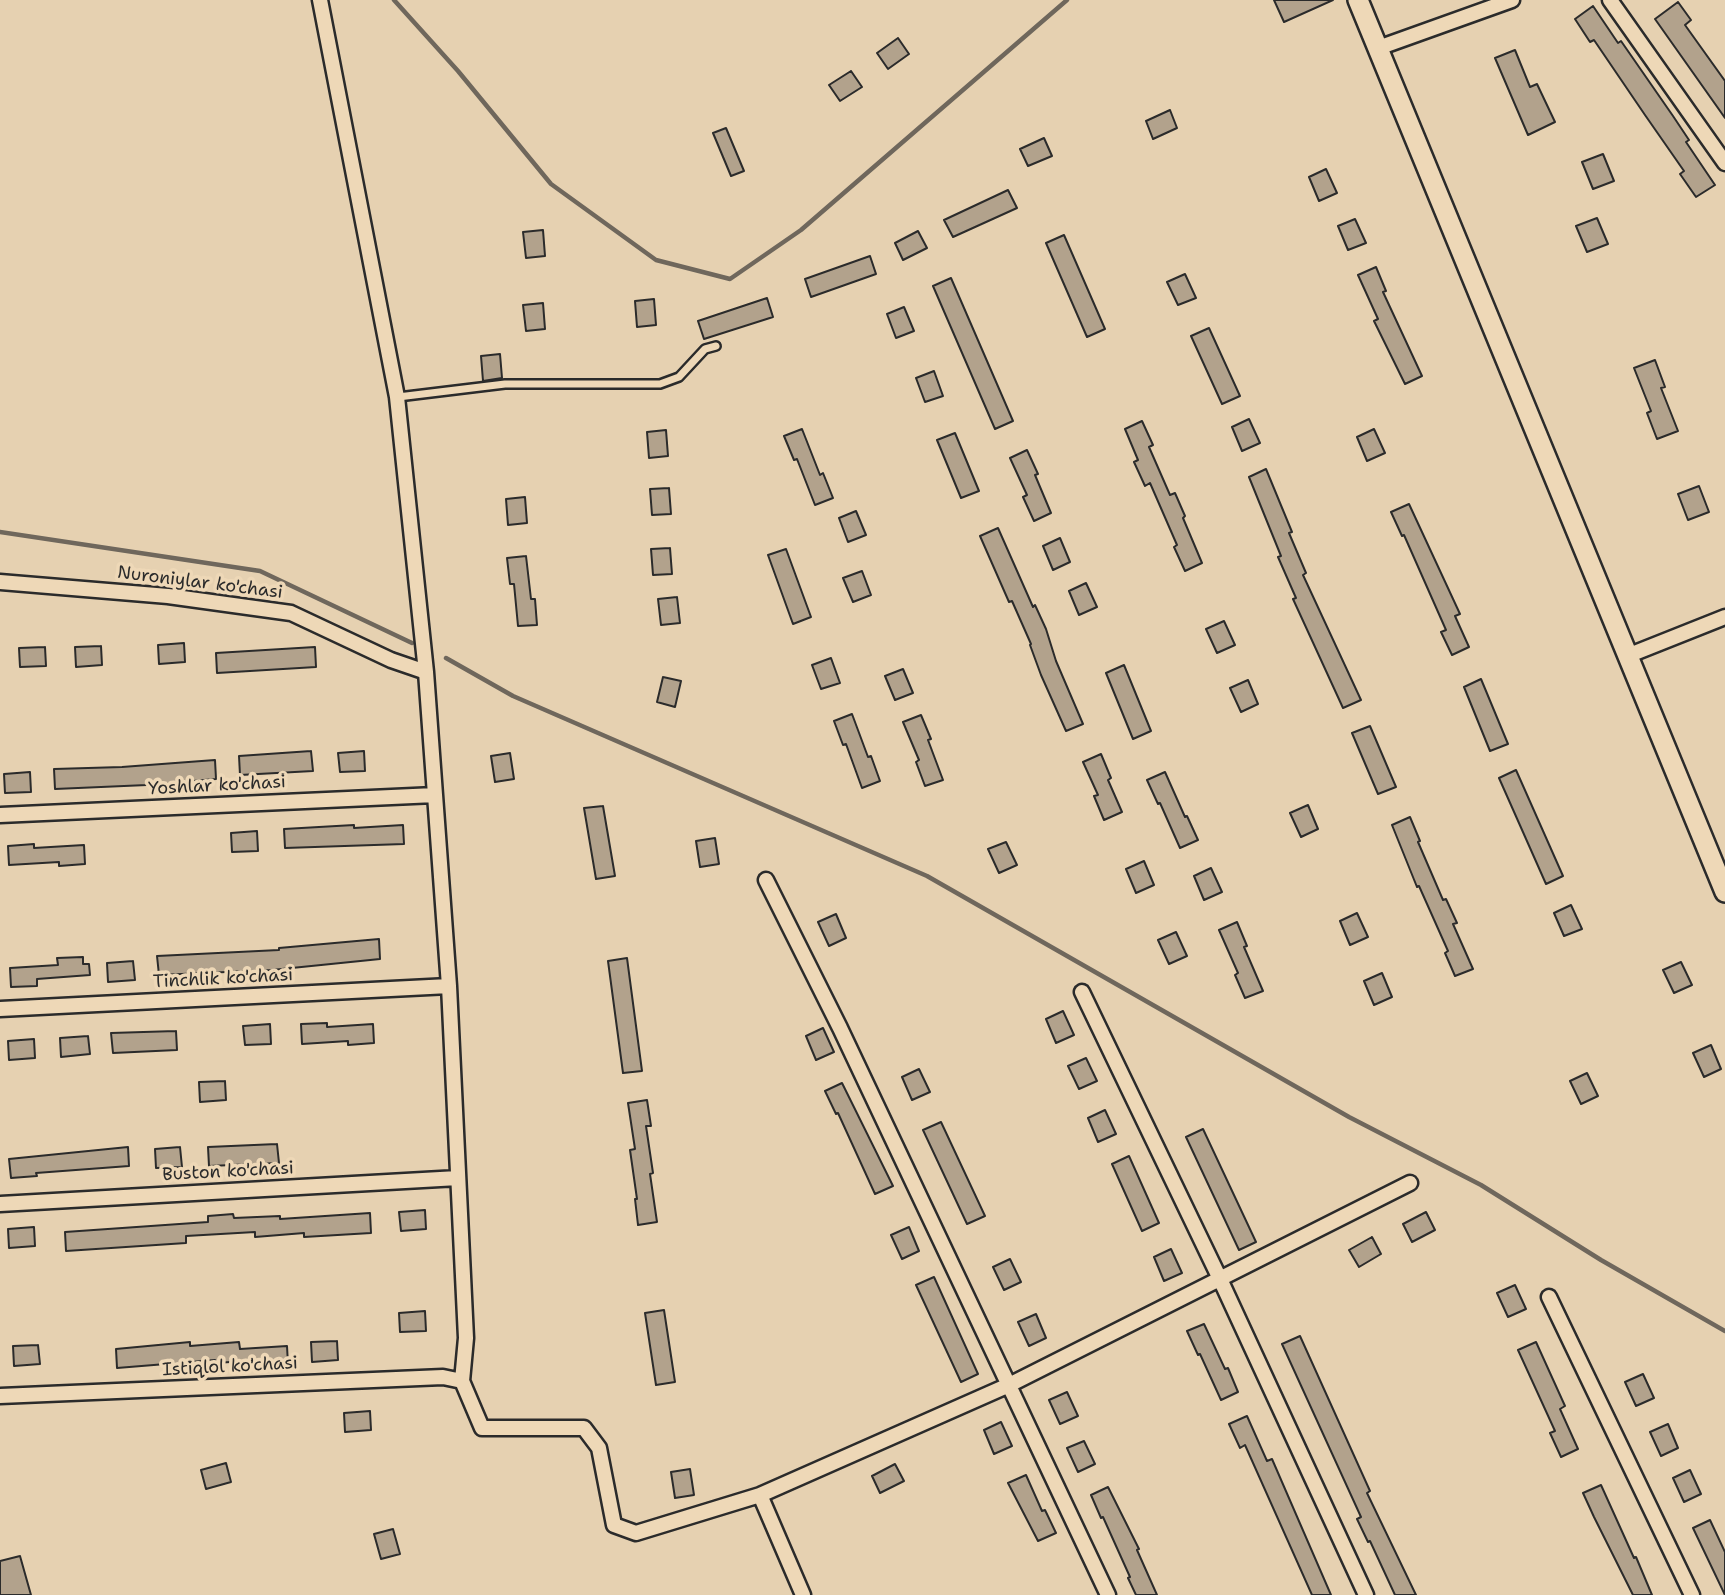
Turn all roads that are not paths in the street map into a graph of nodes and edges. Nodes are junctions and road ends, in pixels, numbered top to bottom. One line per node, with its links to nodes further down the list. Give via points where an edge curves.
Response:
1 (320, 0): 8 (street)
2 (1358, 0): 5 (main road)
3 (1512, 0): 5 (street)
4 (1610, 0): 6 (street)
5 (1378, 48): 11 (main road)
6 (1725, 163)
7 (716, 346): 8 (lane, via 705,349 679,377 660,384 505,384)
8 (397, 397): 12 (street)
9 (0, 582): 12 (street, Nuroniylar ko'chasi, via 168,596 291,613)
10 (1725, 617): 11 (street)
11 (1627, 656): 16 (main road)
12 (426, 672): 13 (street)
13 (435, 795): 14 (street, Yoshlar ko'chasi); 17 (street)
14 (0, 815)
15 (766, 880): 26 (street)
16 (1725, 892)
17 (449, 986): 19 (street, Tinchlik ko'chasi); 20 (street)
18 (1082, 992): 23 (street)
19 (0, 1009)
20 (458, 1178): 22 (street, Buston ko'chasi); 25 (street, via 466,1338)
21 (1410, 1182): 23 (street)
22 (0, 1204)
23 (1220, 1279): 26 (street); 31 (street)
24 (1549, 1297): 32 (street)
25 (462, 1381): 27 (street, Istiqlol ko'chasi, via 443,1377); 28 (street, via 482,1428 584,1428 599,1448 614,1525 636,1533)
26 (1009, 1385): 28 (street); 30 (street)
27 (0, 1396)
28 (760, 1496): 29 (street)
29 (803, 1595)
30 (1108, 1595)
31 (1366, 1595)
32 (1692, 1595)

